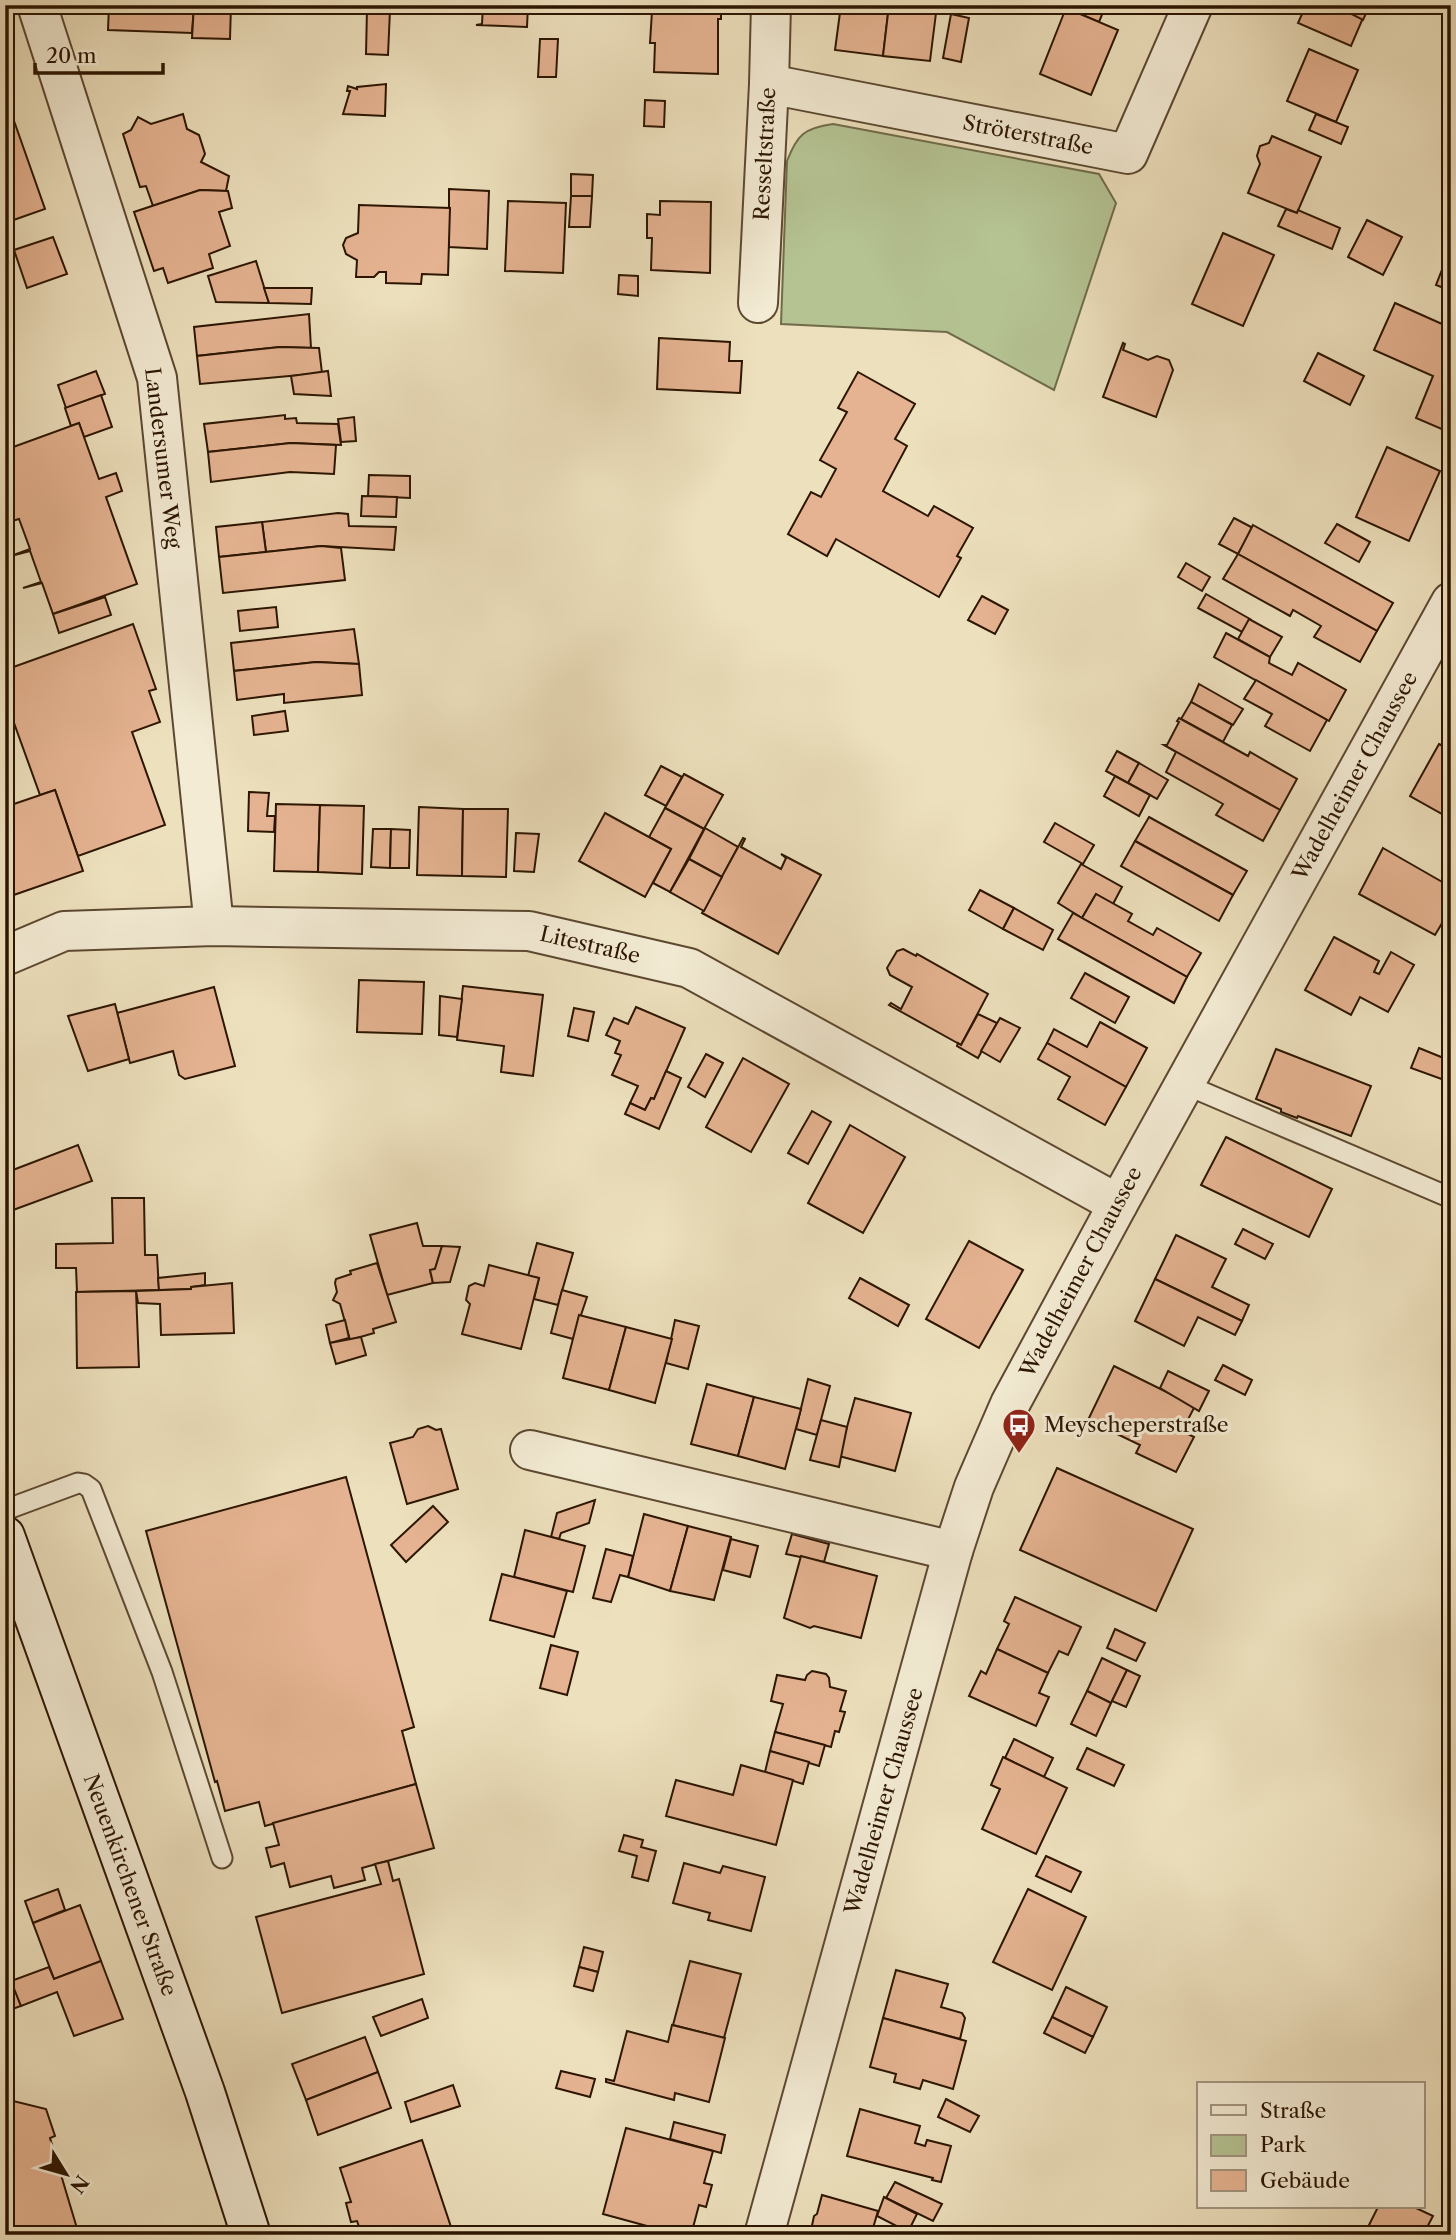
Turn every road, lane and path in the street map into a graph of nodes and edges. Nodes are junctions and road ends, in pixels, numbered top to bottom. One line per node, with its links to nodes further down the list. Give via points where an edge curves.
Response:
1 (37, 5): 7 (street, Landersumer Weg, via 157,378)
2 (771, 5): 4 (street, Resseltstraße)
3 (1193, 5): 4 (street, Ströterstraße, via 1128,154)
4 (769, 83): 5 (street, Resseltstraße)
5 (758, 303)
6 (1451, 602): 9 (street, Wadelheimer Chaussee)
7 (214, 926): 8 (street, Litestraße, via 64,931); 11 (street, Litestraße, via 529,931 690,968)
8 (5, 956)
9 (1184, 1084): 10 (lane); 11 (street, Wadelheimer Chaussee)
10 (1451, 1198)
11 (1118, 1204): 15 (street, Wadelheimer Chaussee, via 1010,1404 974,1487)
12 (530, 1450): 15 (street)
13 (5, 1510): 16 (lane, via 78,1483 91,1489 162,1672)
14 (5, 1536): 17 (street, Neuenkirchener Straße, via 205,2092)
15 (953, 1551): 18 (street, Wadelheimer Chaussee)
16 (222, 1858)
17 (251, 2235)
18 (764, 2235)

